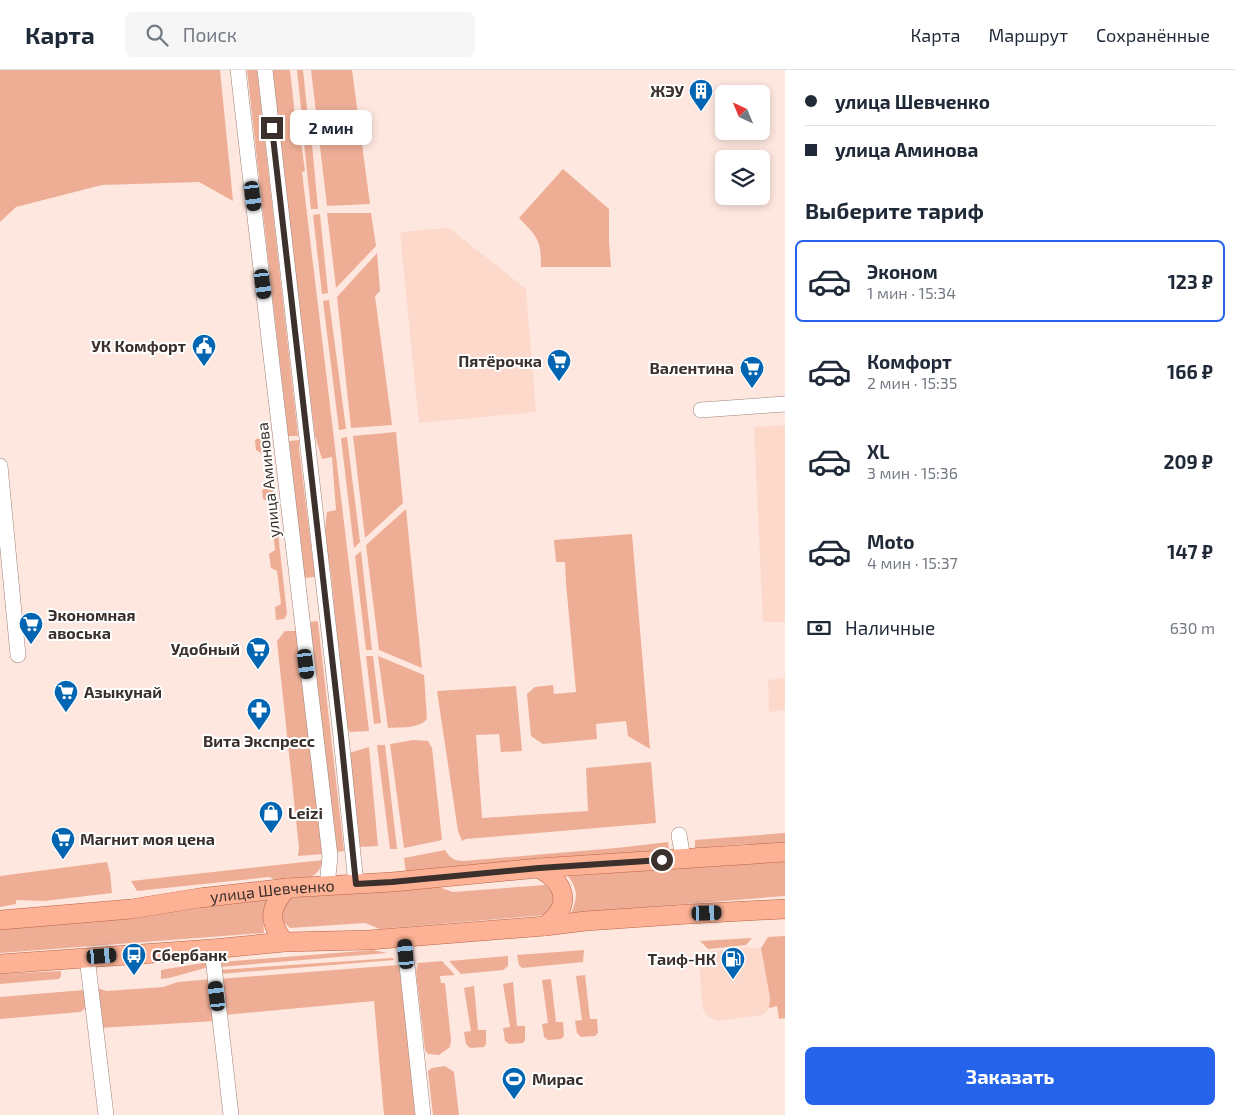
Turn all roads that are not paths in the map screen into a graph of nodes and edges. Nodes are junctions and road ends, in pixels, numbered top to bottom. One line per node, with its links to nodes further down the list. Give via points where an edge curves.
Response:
1 (238, 70): 6 (street, улица Аминова)
2 (265, 70): 7 (street)
3 (785, 404): 4 (street)
4 (701, 410)
5 (0, 466): 10 (street)
6 (297, 587): 7 (street, via 302,594 311,596); 9 (street, улица Аминова)
7 (324, 589): 8 (street)
8 (327, 614): 9 (street); 15 (street)
9 (300, 616): 16 (street, улица Аминова, via 330,856)
10 (18, 655)
11 (679, 835): 13 (street)
12 (785, 852): 13 (main road, улица Шевченко)
13 (682, 858): 14 (main road, улица Шевченко)
14 (539, 868): 15 (main road, улица Шевченко); 20 (main road, via 556,881 563,896 559,913)
15 (356, 884): 16 (main road, улица Шевченко)
16 (327, 886): 17 (main road, улица Шевченко)
17 (287, 888): 19 (main road, улица Шевченко, via 131,909); 22 (main road, via 276,902 272,915 273,926)
18 (785, 909): 20 (main road)
19 (0, 920)
20 (545, 926): 21 (main road)
21 (404, 937): 22 (main road); 28 (street)
22 (284, 942): 23 (main road)
23 (212, 949): 24 (main road); 27 (street)
24 (87, 957): 25 (main road); 26 (street)
25 (0, 964)
26 (106, 1115)
27 (231, 1115)
28 (423, 1115)

